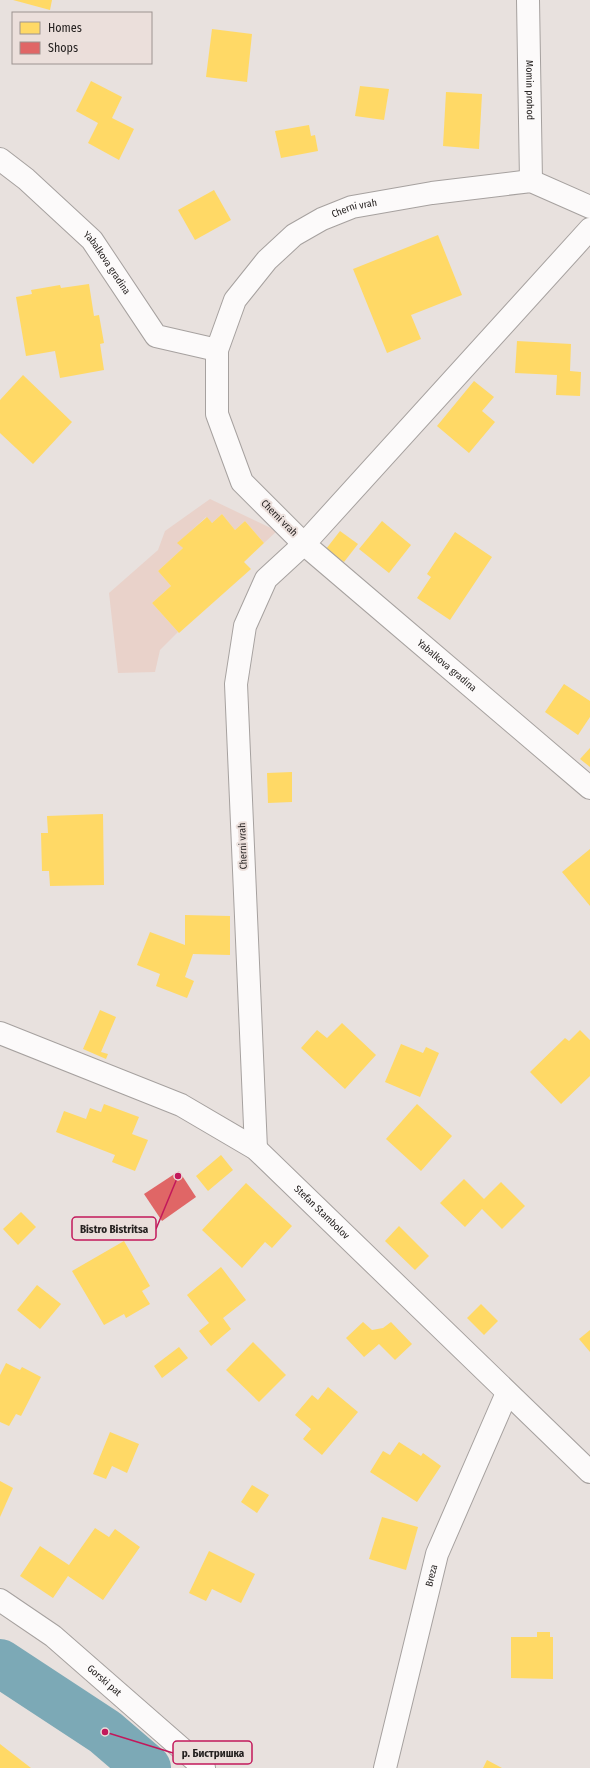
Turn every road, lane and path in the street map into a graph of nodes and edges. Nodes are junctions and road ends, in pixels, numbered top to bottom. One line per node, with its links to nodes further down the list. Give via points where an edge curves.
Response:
1 (528, 0): 3 (street, Momin prohod)
2 (0, 159): 6 (street, Yabalkova gradina, via 26,179 92,240 156,336)
3 (531, 181): 4 (street); 6 (street, Cherni vrah, via 432,193 366,205 322,219 294,235 267,260 235,300)
4 (590, 207)
5 (590, 229): 7 (street)
6 (217, 350): 7 (street, Cherni vrah, via 217,414 242,482)
7 (304, 544): 8 (street, Yabalkova gradina); 10 (street, Cherni vrah, via 266,579 245,626 236,684)
8 (590, 788)
9 (0, 1033): 10 (street, Stefan Stambolov, via 181,1105)
10 (256, 1149): 11 (street, Stefan Stambolov)
11 (507, 1393): 12 (street, Stefan Stambolov); 15 (street, Breza, via 437,1554)
12 (590, 1472)
13 (0, 1600): 14 (street, Gorski pat, via 53,1636)
14 (204, 1768)
15 (385, 1768)

